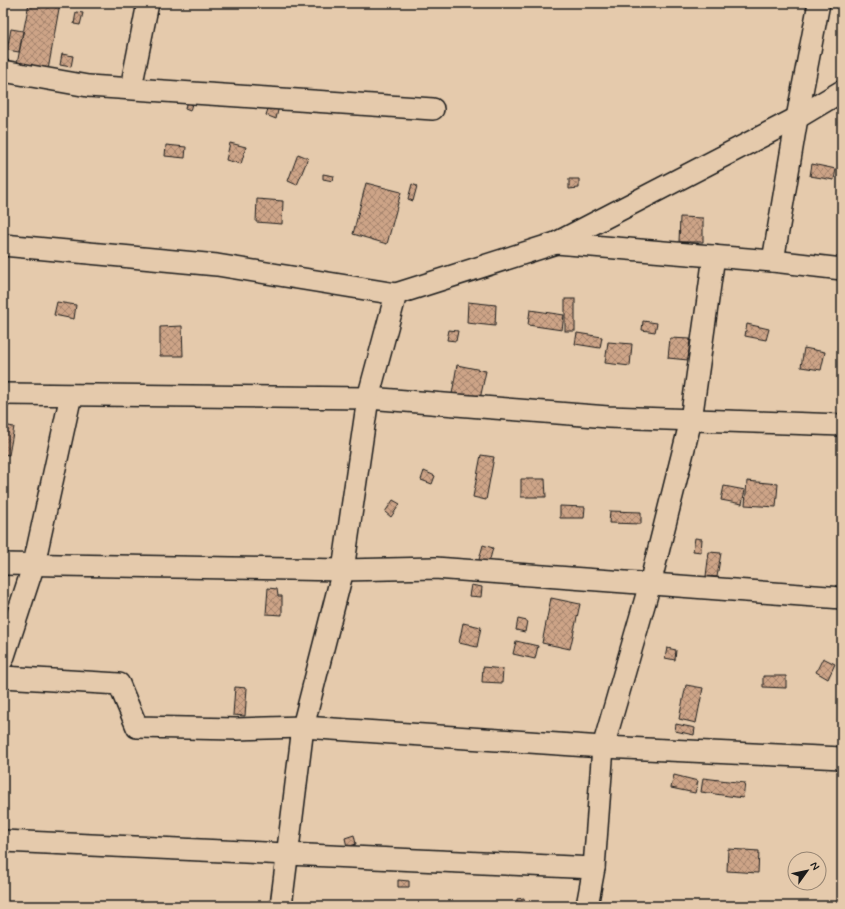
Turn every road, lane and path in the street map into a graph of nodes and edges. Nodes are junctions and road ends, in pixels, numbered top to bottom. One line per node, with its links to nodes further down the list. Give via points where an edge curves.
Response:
1 (148, 3): 4 (street)
2 (819, 3): 7 (street)
3 (3, 71): 4 (street, via 88,86)
4 (131, 88): 6 (street)
5 (842, 91): 7 (street)
6 (433, 109)
7 (797, 118): 8 (street); 11 (street)
8 (556, 243): 10 (street); 13 (street)
9 (3, 245): 13 (street, via 217,265)
10 (714, 256): 11 (street); 17 (street)
11 (773, 261): 12 (street)
12 (842, 269)
13 (396, 294): 16 (street)
14 (3, 394): 15 (street)
15 (71, 395): 16 (street); 20 (street)
16 (368, 398): 17 (street, via 608,417); 21 (street)
17 (691, 420): 18 (street); 22 (street)
18 (842, 426)
19 (3, 564): 20 (street)
20 (34, 564): 21 (street); 24 (street)
21 (343, 570): 22 (street, via 435,568); 26 (street)
22 (650, 584): 23 (street); 27 (street)
23 (842, 598)
24 (3, 659)
25 (3, 677): 26 (street, via 119,684 137,727)
26 (303, 727): 27 (street); 30 (street)
27 (603, 747): 28 (street); 31 (street)
28 (842, 758)
29 (3, 841): 30 (street)
30 (288, 854): 31 (street); 32 (street)
31 (594, 868): 33 (street)
32 (281, 906)
33 (587, 906)

